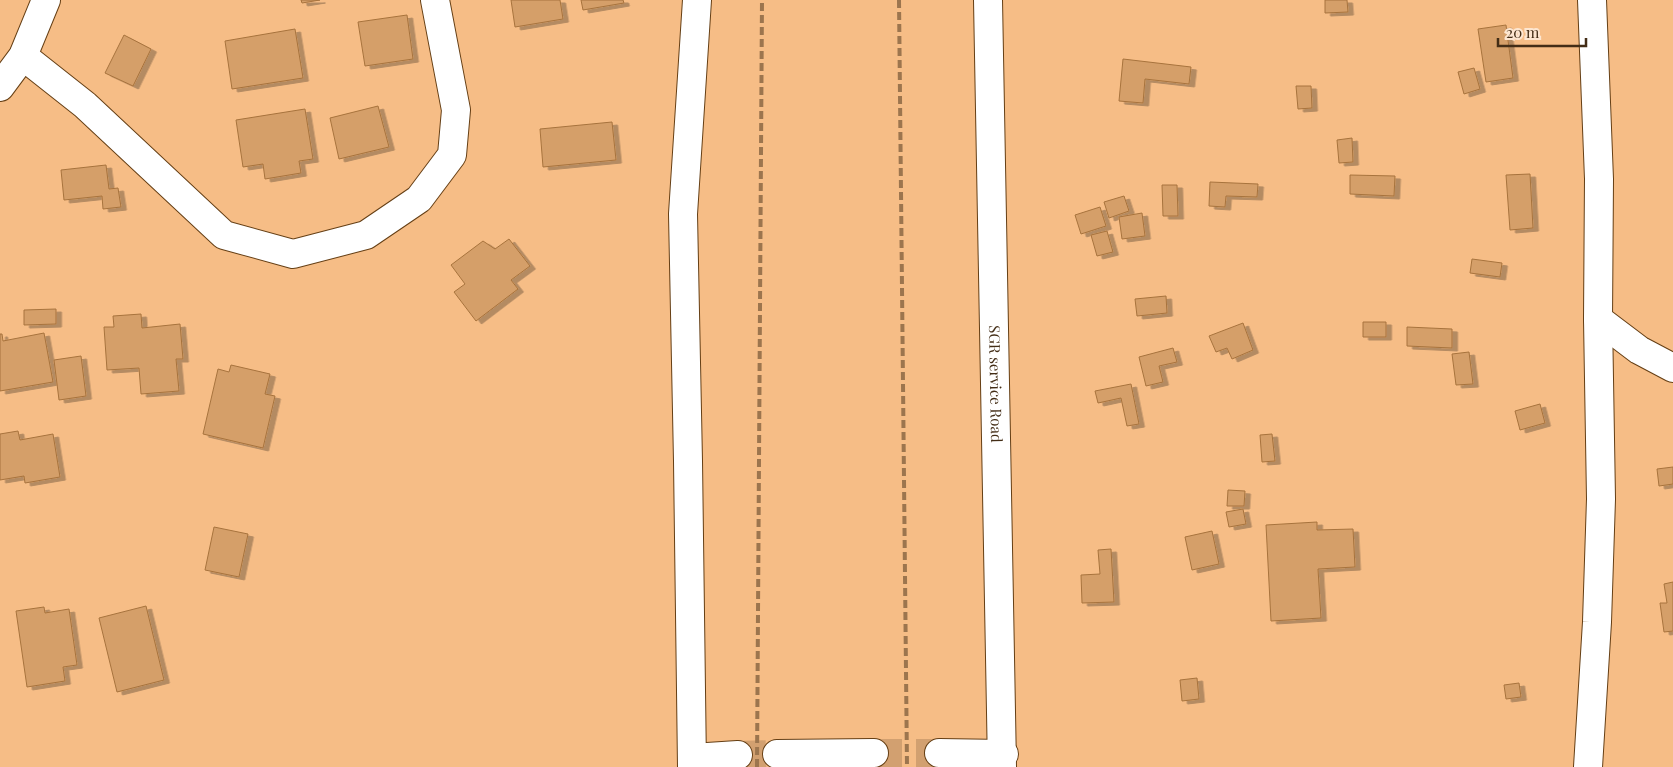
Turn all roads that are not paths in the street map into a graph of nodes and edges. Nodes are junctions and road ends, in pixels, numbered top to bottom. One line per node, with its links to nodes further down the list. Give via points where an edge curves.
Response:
1 (46, 0): 6 (street)
2 (434, 0): 6 (street, via 456,110 452,155 419,199 366,235 293,254 224,235 85,105)
3 (697, 0): 15 (street, via 682,214)
4 (988, 0): 14 (street, SGR service Road)
5 (1592, 0): 8 (street, via 1599,179)
6 (23, 56): 7 (street)
7 (0, 87)
8 (1598, 319): 9 (street, via 1639,350); 16 (street, via 1601,499)
9 (1673, 368)
10 (874, 753): 12 (street)
11 (939, 753): 14 (street)
12 (777, 754)
13 (738, 755): 15 (street)
14 (1003, 760)
15 (692, 762)
16 (1588, 767)

